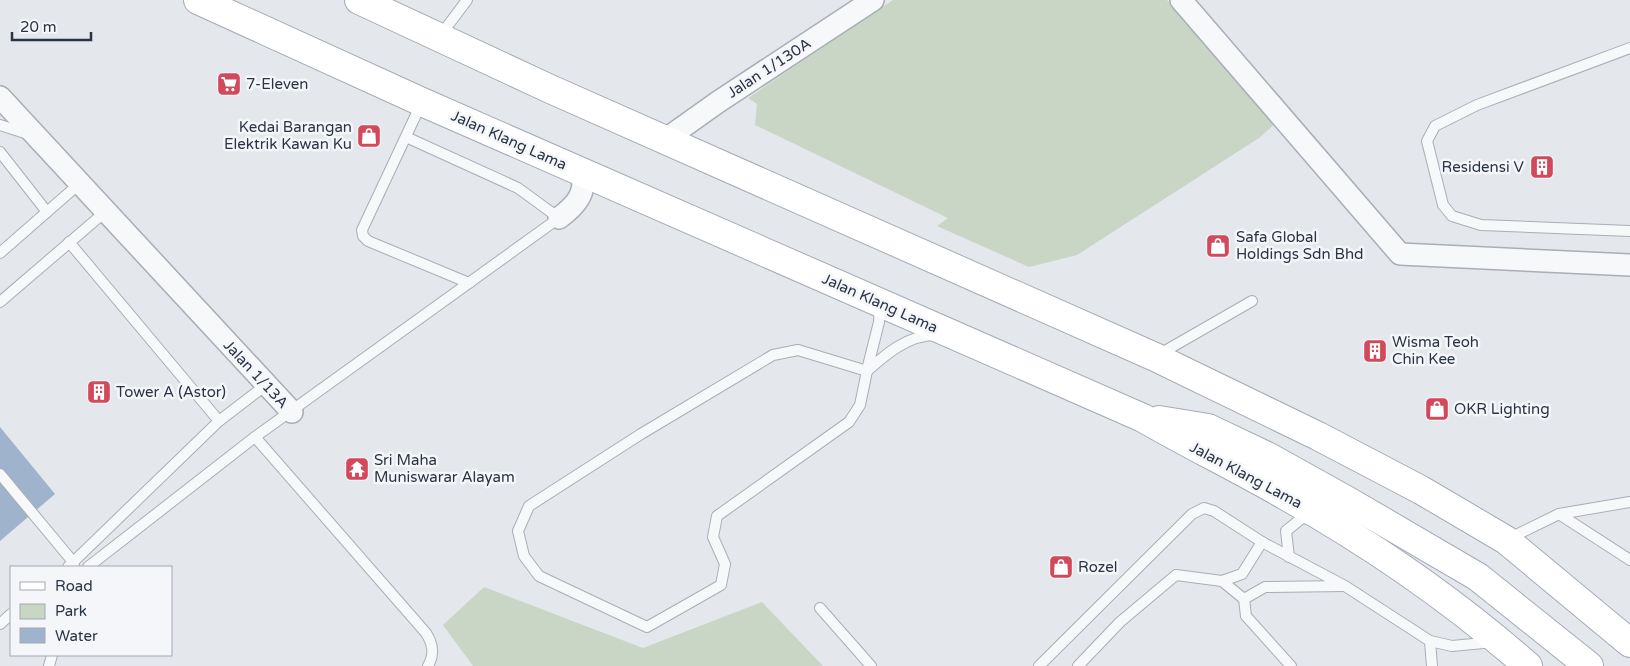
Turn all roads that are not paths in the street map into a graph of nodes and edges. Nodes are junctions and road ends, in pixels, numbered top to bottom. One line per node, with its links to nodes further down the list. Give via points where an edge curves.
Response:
1 (198, 0): 9 (main road, Jalan Klang Lama)
2 (359, 0): 6 (main road)
3 (467, 0): 6 (lane)
4 (873, 0): 13 (street, Jalan 1/130A)
5 (1181, 0): 23 (street, via 1400,254)
6 (439, 37): 13 (main road)
7 (1630, 48): 20 (lane, via 1477,105 1435,126 1427,142 1442,205 1452,216 1481,225)
8 (0, 97): 11 (street, Jalan 1/13A)
9 (422, 102): 12 (lane); 15 (main road, Jalan Klang Lama)
10 (0, 125): 11 (lane)
11 (34, 136): 16 (street, Jalan 1/13A)
12 (406, 137): 19 (lane, via 518,188); 24 (lane, via 363,224 363,236 368,241)
13 (666, 139): 29 (main road)
14 (0, 152): 17 (lane)
15 (581, 172): 19 (street, Jalan 1/13A, via 584,187 580,196); 25 (main road, Jalan Klang Lama)
16 (79, 184): 17 (lane); 18 (street, Jalan 1/13A)
17 (47, 212): 22 (lane)
18 (105, 212): 21 (lane); 31 (street, Jalan 1/13A)
19 (559, 218): 24 (lane, Jalan 1/13A)
20 (1630, 231)
21 (69, 242): 27 (lane); 34 (lane)
22 (0, 253)
23 (1630, 265)
24 (469, 283): 32 (lane, Jalan 1/13A)
25 (871, 299): 28 (main road, Jalan Klang Lama); 30 (lane, via 880,303 880,313)
26 (1252, 301): 29 (lane)
27 (0, 302)
28 (953, 335): 30 (lane, via 925,335 898,346); 33 (main road, Jalan Klang Lama)
29 (1155, 357): 40 (main road, via 1422,490)
30 (867, 371): 30 (lane, via 860,405 849,422 717,516 713,537 725,564 720,585 647,628 539,576 524,556 518,530 529,506 773,355 798,350)
31 (266, 385): 32 (street, Jalan 1/13A); 34 (lane)
32 (292, 412): 35 (lane)
33 (1143, 418): 39 (main road, Jalan Klang Lama); 62 (main road, via 1208,428 1340,497 1478,577)
34 (219, 421): 44 (lane)
35 (255, 437): 45 (lane); 55 (lane, via 426,633 432,642 433,652)
36 (0, 474): 44 (lane)
37 (1630, 502): 38 (lane)
38 (1559, 514): 40 (lane); 43 (lane)
39 (1329, 522): 42 (lane, via 1302,518 1286,530); 53 (main road, Jalan Klang Lama, via 1464,611)
40 (1506, 540): 54 (main road)
41 (1262, 542): 42 (lane); 46 (lane, via 1242,574); 57 (lane, via 1214,511 1204,508 1192,514)
42 (1288, 557): 47 (lane)
43 (1630, 560)
44 (71, 565)
45 (89, 566)
46 (1222, 581): 48 (lane); 58 (lane, via 1176,576 1120,622)
47 (1346, 586): 48 (lane, via 1265,587); 52 (lane)
48 (1244, 599): 59 (lane, via 1246,616)
49 (820, 608): 56 (lane)
50 (10, 615): 51 (lane)
51 (0, 624)
52 (1430, 641): 53 (lane, via 1452,646); 60 (lane)
53 (1500, 641): 61 (main road, Jalan Klang Lama)
54 (1630, 643)
55 (428, 666)
56 (871, 666)
57 (1039, 666)
58 (1078, 666)
59 (1291, 666)
60 (1432, 666)
61 (1528, 666)
62 (1589, 666)

